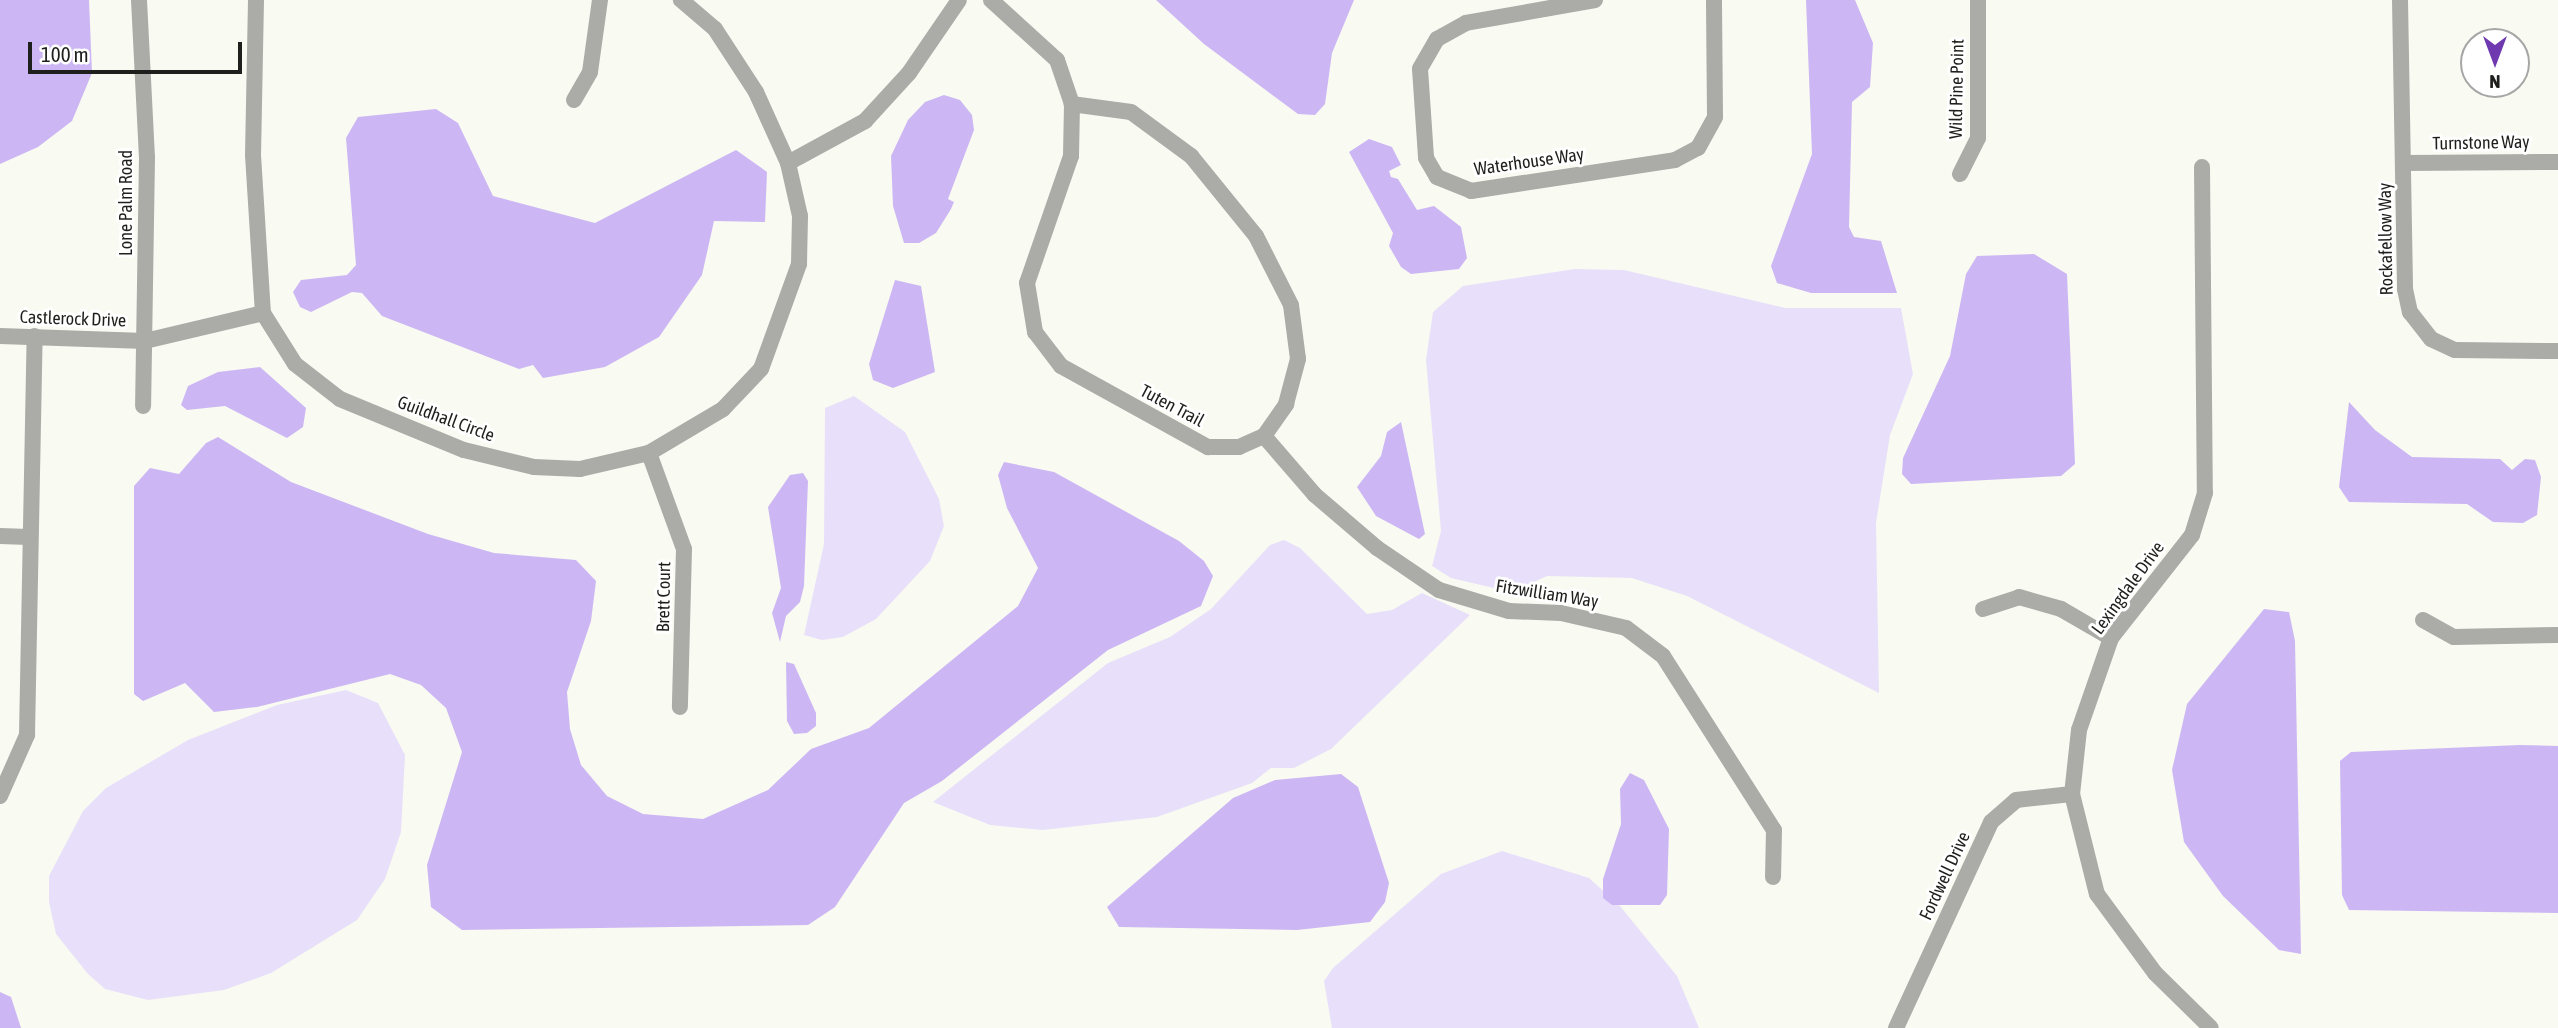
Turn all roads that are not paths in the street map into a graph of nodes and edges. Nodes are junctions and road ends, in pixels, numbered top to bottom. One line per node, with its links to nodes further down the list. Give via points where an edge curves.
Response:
1 (139, 0): 21 (street, Lone Palm Road, via 147,157)
2 (256, 0): 18 (street, Guildhall Circle, via 253,155)
3 (600, 0): 11 (street, via 590,72)
4 (681, 0): 14 (street, Guildhall Circle, via 722,40 756,92)
5 (960, 0): 14 (street, via 909,73 865,121)
6 (991, 0): 12 (street, Tuten Trail, via 1057,60)
7 (1595, 0): 8 (street, Waterhouse Way, via 1466,23 1437,39 1420,69 1426,158 1437,177 1471,191 1675,160 1698,148 1715,117)
8 (1714, 0)
9 (1978, 0): 17 (street, Wild Pine Point, via 1978,138)
10 (2400, 0): 15 (street, Rockafellow Way)
11 (574, 100)
12 (1072, 104): 24 (street, via 1111,107 1151,127 1191,156 1256,236 1291,305 1298,359 1286,404); 24 (street, Tuten Trail, via 1071,156 1027,283 1035,332 1061,366 1208,447 1239,447)
13 (2558, 162): 15 (street, Turnstone Way)
14 (788, 163): 25 (street, Guildhall Circle, via 800,216 799,264 761,369 723,409)
15 (2404, 163): 22 (street, Rockafellow Way, via 2405,289 2421,330 2455,350)
16 (2202, 167): 31 (street, Lexingdale Drive, via 2206,493 2192,535)
17 (1961, 174)
18 (263, 313): 21 (street); 25 (street, Guildhall Circle, via 295,364 340,399 464,450 534,467 580,469)
19 (0, 336): 20 (street, Castlerock Drive)
20 (35, 336): 21 (street, Castlerock Drive); 27 (street)
21 (145, 341): 23 (street, Lone Palm Road)
22 (2558, 351)
23 (143, 406)
24 (1264, 436): 35 (street, Fitzwilliam Way, via 1315,495 1377,548 1439,590 1509,611 1561,613 1626,628 1663,656 1774,830)
25 (649, 453): 32 (street, Brett Court, via 684,549)
26 (0, 536): 27 (street)
27 (29, 537): 34 (street, via 27,734)
28 (1983, 609): 31 (street, via 2019,597 2061,609)
29 (2423, 620): 30 (street, via 2454,637)
30 (2558, 635)
31 (2110, 638): 33 (street, Lexingdale Drive, via 2079,730)
32 (680, 707)
33 (2072, 794): 36 (street, Fordwell Drive, via 2016,800 1991,822); 37 (street, Lexingdale Drive, via 2097,894 2155,973)
34 (0, 796)
35 (1773, 877)
36 (1896, 1028)
37 (2211, 1028)

